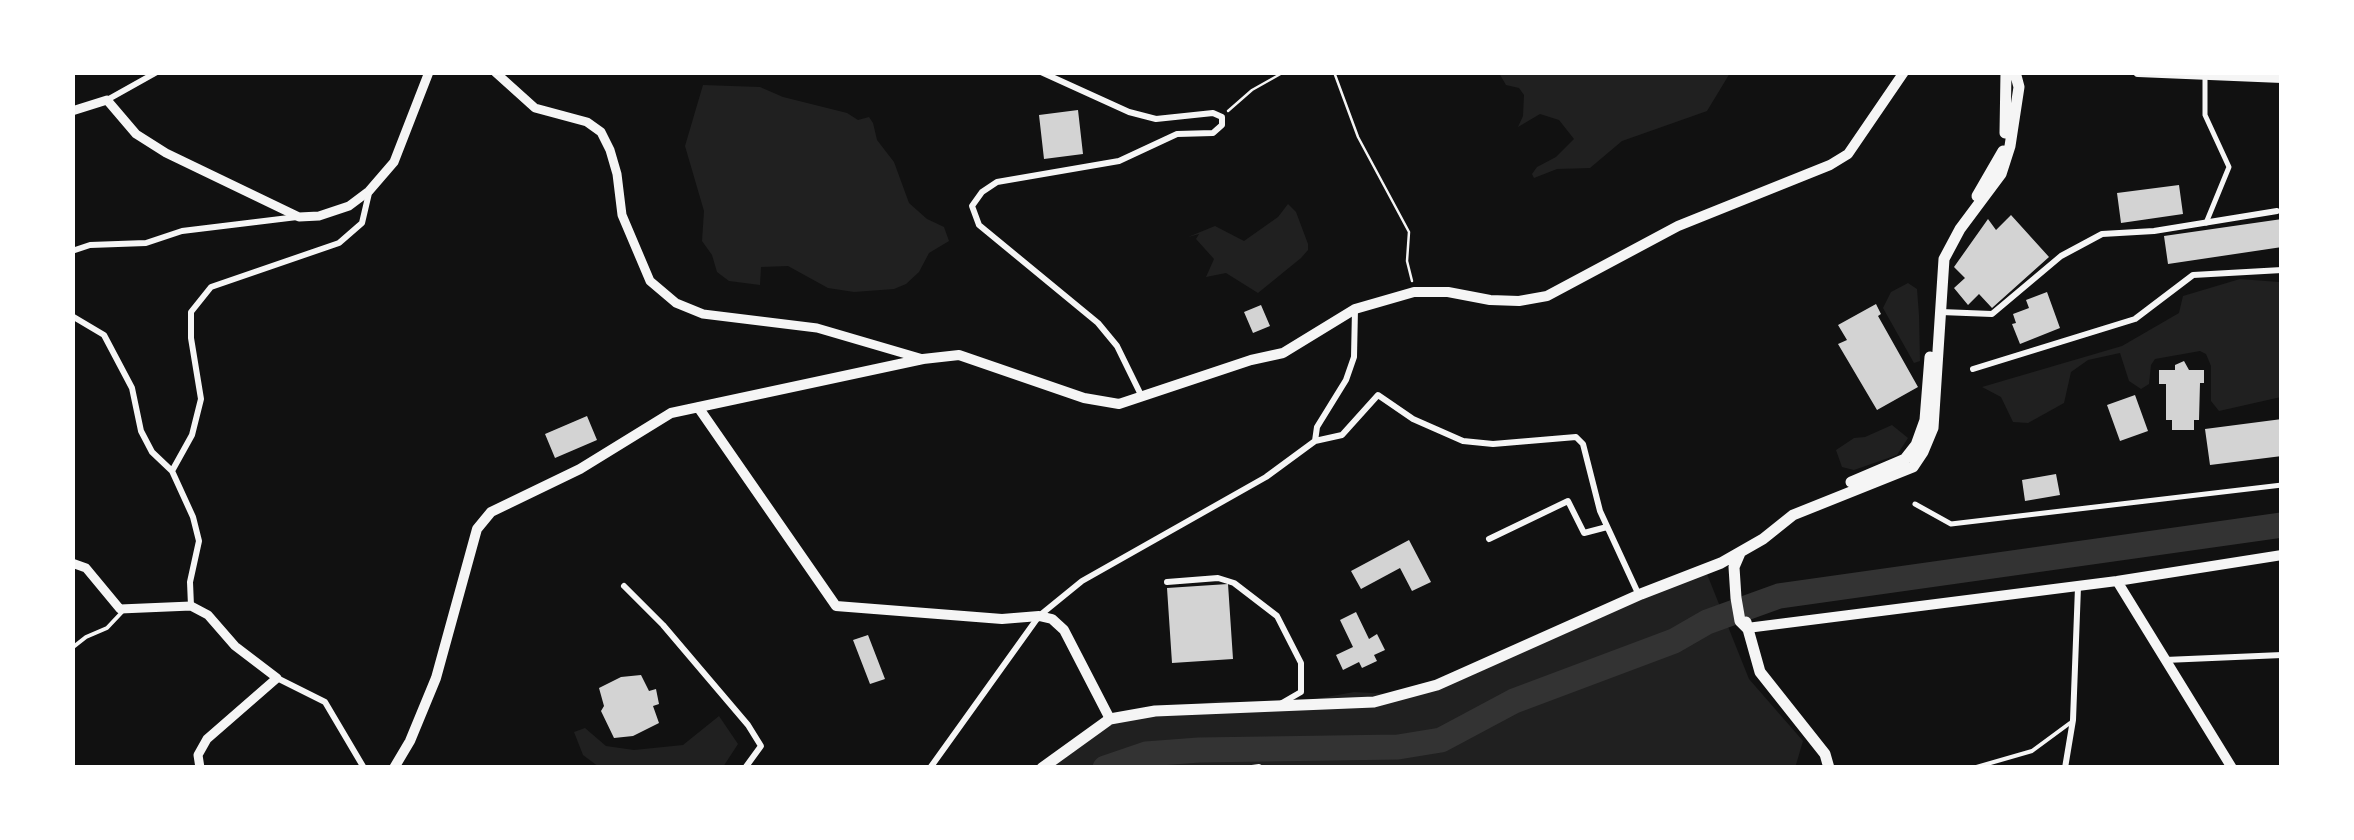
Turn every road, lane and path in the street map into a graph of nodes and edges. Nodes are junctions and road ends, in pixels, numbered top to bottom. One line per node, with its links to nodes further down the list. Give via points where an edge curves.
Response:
1 (157, 72): 13 (street)
2 (429, 72): 16 (street, via 394,162)
3 (495, 72): 26 (street, via 534,108 600,132 617,174 622,215 650,281 676,303 704,314 817,328)
4 (1042, 72): 15 (street, via 1156,119)
5 (1284, 72): 15 (path)
6 (1334, 72): 22 (path, via 1358,136 1408,232)
7 (2138, 72): 11 (main road)
8 (1903, 73): 22 (main road, via 1848,154 1678,226 1547,296 1504,301)
9 (2016, 74): 24 (main road, via 2010,146 2000,174 1944,258); 36 (main road, via 2008,90 2004,150 1937,256 1925,420 1916,444 1905,459 1782,514)
10 (2252, 74): 11 (main road); 12 (main road)
11 (2205, 76): 19 (street, via 2205,115 2229,167)
12 (2282, 78)
13 (106, 100): 14 (street); 18 (street, via 136,134 166,153)
14 (72, 111)
15 (1222, 117): 28 (street, via 1213,133 1178,134 1119,161 997,182 972,206 979,225 1098,323)
16 (369, 192): 18 (street, via 337,210); 31 (street, via 362,223 339,243 211,287 199,299 191,312 191,338 201,400)
17 (2277, 211): 19 (street)
18 (299, 217): 20 (street)
19 (2206, 224): 24 (street, via 2102,234 2061,256 1992,314)
20 (72, 251)
21 (2282, 270): 27 (street, via 2192,275 2135,319)
22 (1414, 292): 23 (main road)
23 (1355, 309): 28 (main road, via 1283,353); 30 (street, via 1354,357)
24 (1940, 312): 36 (main road, via 1933,428 1912,467 1793,515)
25 (72, 316): 31 (street, via 104,335 132,388 141,431)
26 (923, 359): 28 (main road, via 959,355 1084,398 1119,404); 29 (main road)
27 (1973, 369)
28 (1142, 398)
29 (698, 407): 46 (main road, via 836,606); 57 (main road, via 672,412 580,469 491,512 477,529 436,678)
30 (1315, 441): 34 (street, via 1342,435 1378,395 1463,441 1573,436 1583,444); 46 (street, via 1266,477 1082,581)
31 (172, 471): 44 (street, via 199,541)
32 (2282, 485): 33 (street, via 1950,524)
33 (1915, 504)
34 (1606, 527): 35 (street, via 1584,533 1568,502); 43 (street)
35 (1489, 539)
36 (1739, 554): 43 (main road); 47 (main road); 47 (main road, via 1736,598); 52 (main road, via 1426,689 1374,702)
37 (2282, 555): 40 (main road)
38 (72, 563): 45 (street, via 86,568)
39 (1167, 582): 52 (street, via 1218,578 1277,616 1301,663 1301,692)
40 (2117, 582): 42 (main road); 50 (main road)
41 (624, 586): 58 (street, via 762,746)
42 (2078, 587): 47 (main road); 54 (street)
43 (1637, 591): 52 (main road, via 1431,681 1389,694)
44 (192, 606): 45 (street); 51 (street)
45 (124, 610): 48 (lane)
46 (1039, 616): 53 (main road, via 1064,630); 59 (street)
47 (1745, 626): 61 (main road, via 1760,672)
48 (72, 648)
49 (2282, 656): 50 (street)
50 (2164, 660): 64 (main road)
51 (277, 678): 55 (street, via 207,739); 56 (street, via 325,702)
52 (1277, 706): 53 (main road, via 1156,711)
53 (1110, 720): 60 (main road)
54 (2074, 720): 62 (lane, via 2032,752); 63 (street)
55 (200, 768)
56 (364, 768)
57 (394, 768)
58 (745, 768)
59 (930, 768)
60 (1042, 768)
61 (1829, 768)
62 (1973, 768)
63 (2065, 768)
64 (2232, 768)

